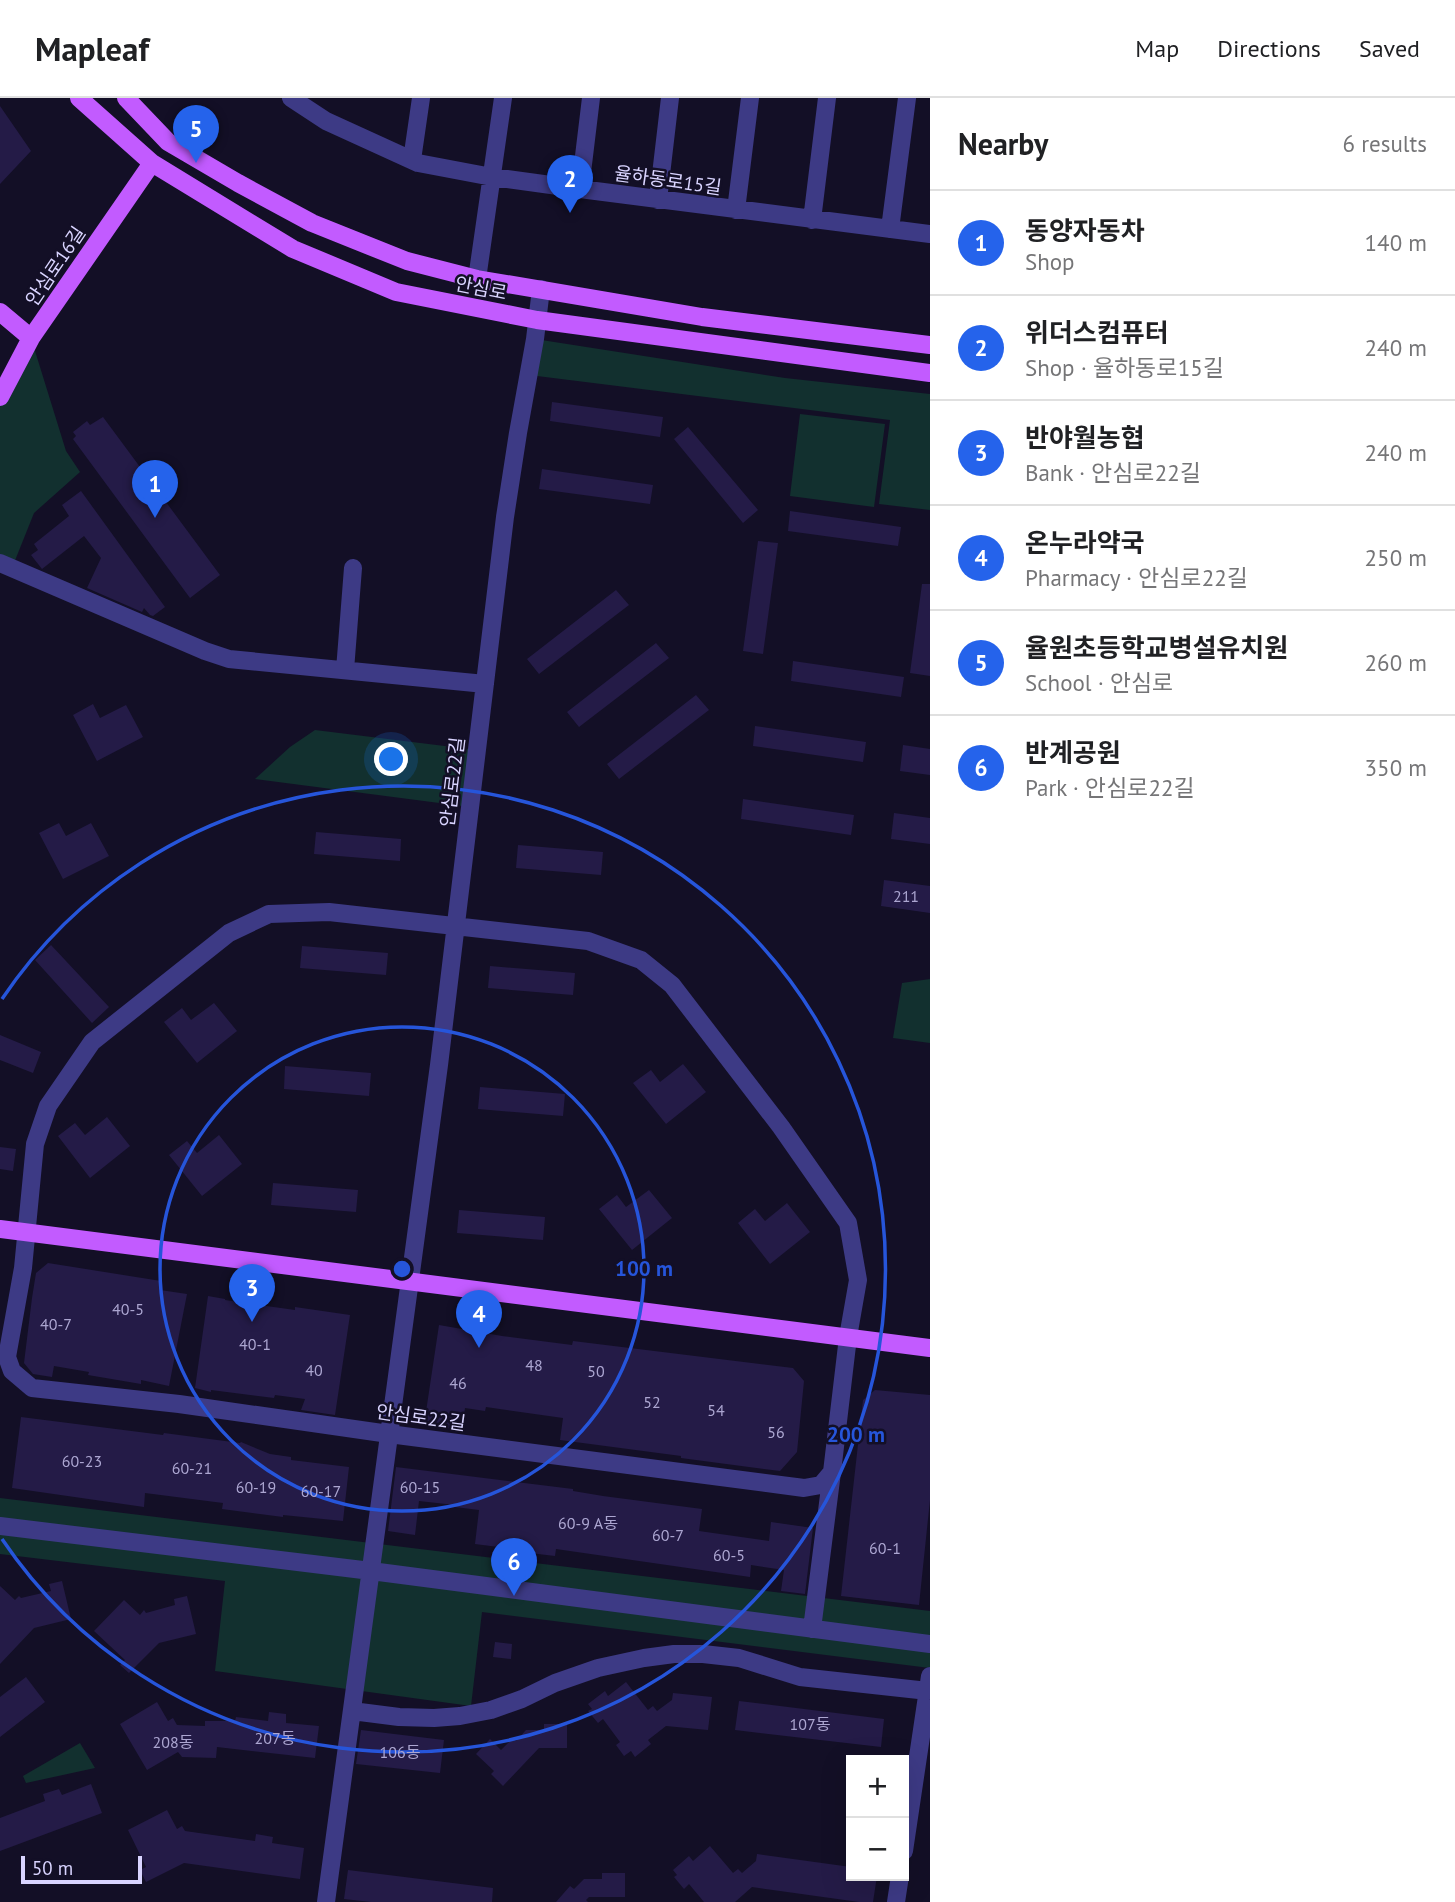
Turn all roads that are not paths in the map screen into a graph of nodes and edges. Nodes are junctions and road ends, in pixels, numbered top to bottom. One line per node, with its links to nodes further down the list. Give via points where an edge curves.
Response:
1 (79, 98): 14 (main road, 안심로)
2 (126, 98): 22 (main road, 안심로, via 168,142 312,223 407,261)
3 (291, 98): 12 (street, 율하동로15길)
4 (324, 98): 12 (street)
5 (421, 98): 13 (street)
6 (503, 98): 15 (street)
7 (591, 98): 16 (street)
8 (670, 98): 17 (street)
9 (750, 98): 18 (street)
10 (827, 98): 19 (street)
11 (907, 98): 20 (street)
12 (315, 114): 13 (street, 율하동로15길)
13 (412, 160): 15 (street, 율하동로15길)
14 (152, 163): 25 (main road, 안심로, via 293,249 396,292); 26 (main road, 안심로16길)
15 (492, 177): 16 (street, 율하동로15길); 22 (street)
16 (580, 189): 17 (street, 율하동로15길)
17 (659, 200): 18 (street, 율하동로15길)
18 (736, 210): 19 (street, 율하동로15길)
19 (812, 220): 20 (street, 율하동로15길)
20 (890, 229): 21 (street, 율하동로15길)
21 (930, 234)
22 (477, 279): 23 (main road, 안심로)
23 (541, 289): 25 (street, 안심로22길); 27 (main road, 안심로, via 702,317)
24 (0, 312): 26 (main road)
25 (537, 320): 28 (main road, 안심로); 33 (street, 안심로22길, via 505,517)
26 (31, 338): 29 (main road, 안심로16길)
27 (930, 345)
28 (930, 373)
29 (0, 397)
30 (0, 563): 32 (street, via 229,659)
31 (354, 568): 32 (street)
32 (345, 670): 33 (street)
33 (485, 684): 34 (street, 안심로22길)
34 (456, 926): 36 (street, 안심로22길, via 329,912 269,914 229,933 92,1042 48,1106 35,1144); 37 (street, 안심로22길); 38 (street, 안심로22길, via 588,941 640,960 672,985 848,1223 858,1280)
35 (0, 1229): 36 (main road)
36 (27, 1233): 37 (main road); 40 (street, 안심로22길, via 7,1357 12,1371 32,1388)
37 (410, 1280): 38 (main road); 40 (street, 안심로22길)
38 (848, 1337): 39 (main road); 41 (street)
39 (930, 1348)
40 (389, 1434): 41 (street, 안심로22길, via 804,1488 821,1485); 43 (street, 안심로22길)
41 (832, 1472): 44 (street)
42 (0, 1526): 43 (street)
43 (371, 1571): 44 (street); 47 (street, 안심로22길)
44 (812, 1629): 45 (street)
45 (930, 1644)
46 (929, 1684): 47 (street, via 800,1677 739,1658 674,1654 598,1668 523,1699 460,1716 399,1717); 48 (street)
47 (352, 1711): 50 (street, 안심로22길)
48 (909, 1818)
49 (899, 1881): 51 (street)
50 (326, 1902)
51 (896, 1902)

